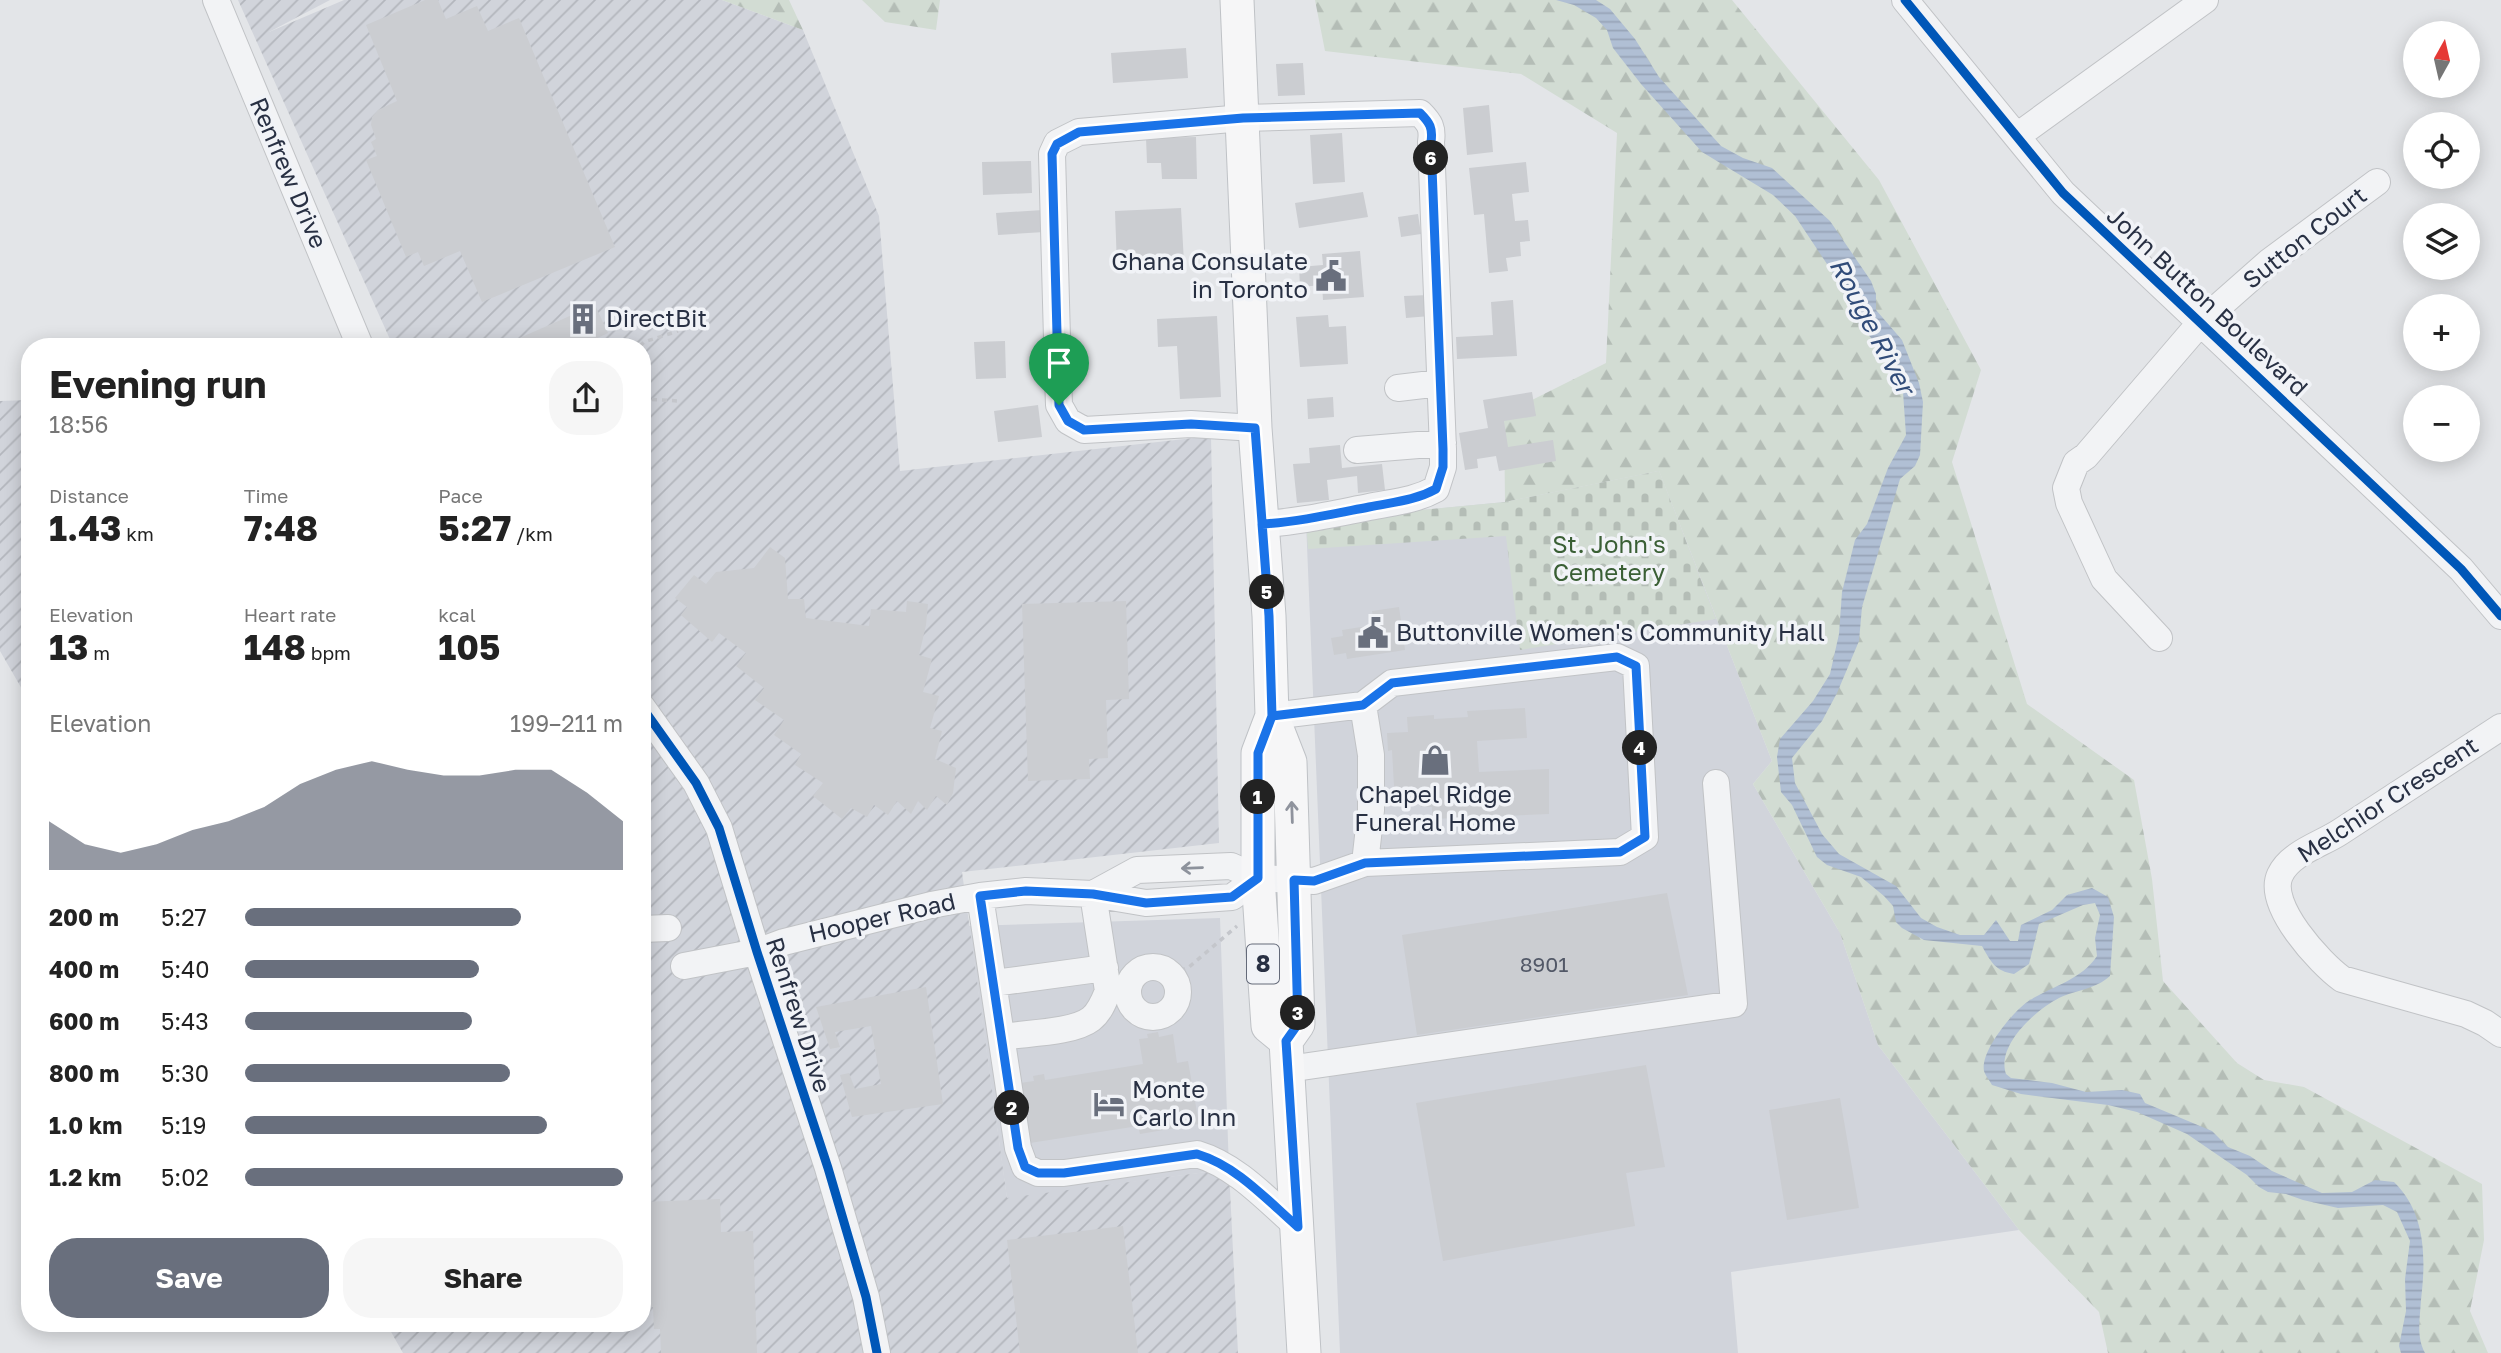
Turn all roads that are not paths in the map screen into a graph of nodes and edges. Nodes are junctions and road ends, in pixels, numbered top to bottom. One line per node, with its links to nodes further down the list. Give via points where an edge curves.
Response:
1 (216, 0): 9 (street, Renfrew Drive)
2 (1237, 0): 5 (main road, 8)
3 (1905, 0): 6 (street, John Button Boulevard)
4 (2205, 0): 6 (street)
5 (1243, 118): 10 (street, via 1420,113 1428,121 1433,130); 12 (main road, 8); 12 (street, via 1079,132 1057,144 1052,154 1058,386 1059,405 1068,421 1084,430 1191,424)
6 (2017, 136): 8 (street, John Button Boulevard, via 2063,193)
7 (2377, 182): 8 (street, Sutton Court, via 2270,262)
8 (2201, 321): 16 (street, John Button Boulevard, via 2461,569); 17 (street, Sutton Court, via 2076,463 2066,488 2104,579)
9 (357, 338)
10 (1440, 383): 11 (street); 13 (street)
11 (1398, 388)
12 (1255, 428): 15 (main road, 8)
13 (1443, 443): 14 (street); 15 (street, via 1441,478 1436,489 1424,496)
14 (1357, 450)
15 (1262, 524): 19 (main road, 8)
16 (2501, 616)
17 (2159, 638)
18 (1363, 705): 19 (street); 23 (street, via 1371,755); 23 (street, via 1392,683 1617,657 1636,666 1645,837 1620,852)
19 (1272, 716): 24 (main road, 8, via 1258,753); 25 (main road, 8, one-way to 19, via 1290,762)
20 (651, 720): 28 (street, Renfrew Drive, via 696,783 719,828)
21 (2501, 727): 32 (street, Melchior Crescent, via 2297,857 2280,875 2277,892 2314,954 2342,979 2466,1014)
22 (1716, 783): 34 (street, via 1734,1004)
23 (1365, 863): 25 (street, via 1314,881)
24 (1258, 878): 25 (street); 26 (street, via 1231,866 1138,870); 34 (main road, 8, via 1268,1026)
25 (1294, 880): 34 (main road, 8, via 1298,1024)
26 (1093, 894): 27 (street, Hooper Road, via 1026,891); 30 (street)
27 (980, 896): 28 (street, Hooper Road); 31 (street)
28 (757, 952): 29 (street, Hooper Road); 36 (street, Renfrew Drive, via 828,1168 866,1297)
29 (684, 966)
30 (1114, 977): 30 (street, via 1133,1007 1147,1016 1164,1014 1176,1003 1178,987 1164,968 1148,967); 31 (street); 33 (street, via 1103,1004 1090,1020)
31 (994, 983): 33 (street)
32 (2501, 1034)
33 (1002, 1037): 35 (street, via 1018,1148 1025,1167 1038,1173 1064,1173 1197,1154 1232,1170)
34 (1287, 1055): 35 (main road, 8)
35 (1298, 1227): 37 (main road, 8)
36 (877, 1353)
37 (1304, 1353)

